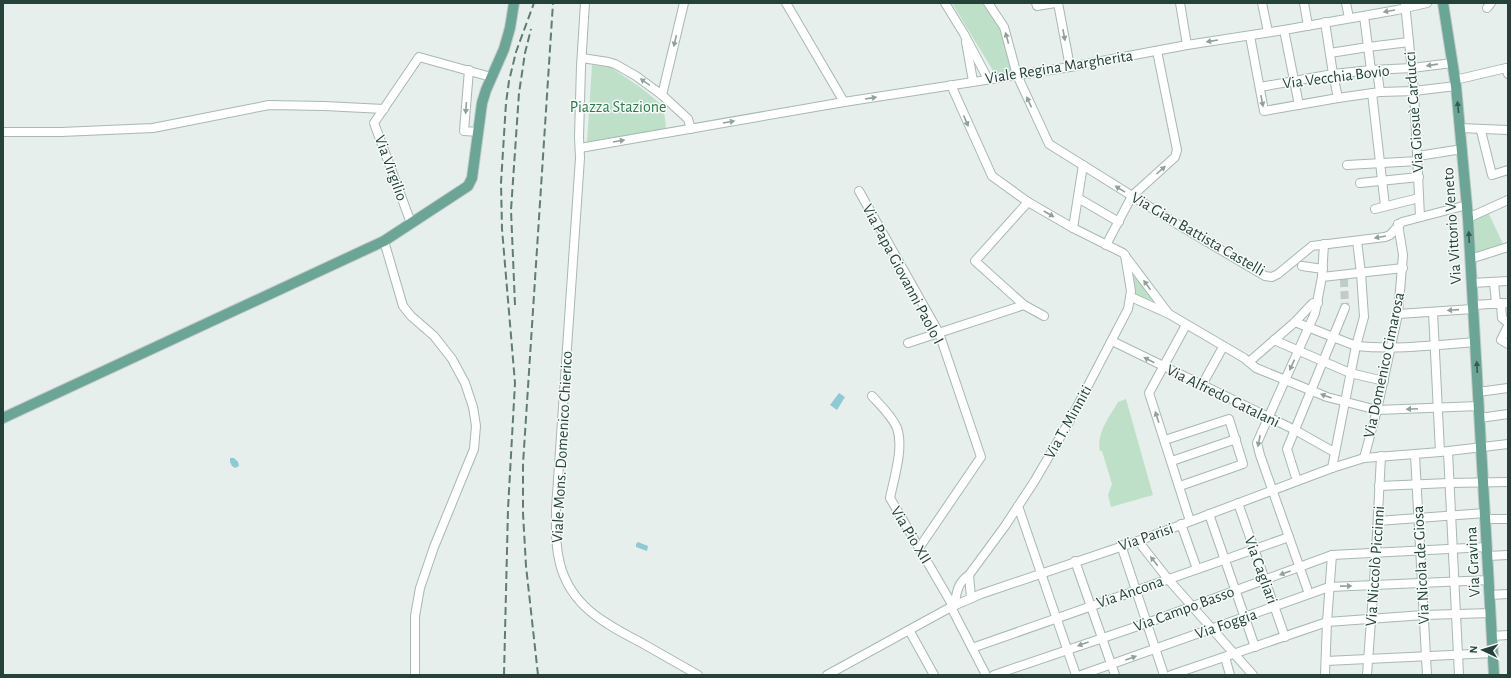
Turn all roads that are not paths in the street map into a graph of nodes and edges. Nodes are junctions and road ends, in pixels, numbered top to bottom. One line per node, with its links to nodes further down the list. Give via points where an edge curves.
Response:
1 (514, 3): 39 (main road, via 504,49)
2 (586, 3): 30 (street, Viale Mons. Domenico Chierico)
3 (684, 3): 48 (street, one-way to 48)
4 (786, 3): 50 (street)
5 (945, 3): 23 (street)
6 (989, 3): 37 (street, Via Gian Battista Castelli, one-way to 6, via 1004,27)
7 (1036, 3): 8 (street, via 1037,6)
8 (1055, 3)
9 (1058, 3): 32 (street, one-way to 32)
10 (1180, 3): 26 (street)
11 (1262, 3): 22 (street)
12 (1304, 3): 20 (street)
13 (1346, 3): 18 (street)
14 (1427, 3): 16 (street, Viale Regina Margherita)
15 (1443, 3): 31 (main road, Via Vittorio Veneto)
16 (1405, 5): 17 (street, Viale Regina Margherita, one-way to 17, via 1397,10); 25 (street, Via Giosuè Carducci)
17 (1364, 16): 18 (street, Viale Regina Margherita); 27 (street)
18 (1349, 18): 19 (street, Viale Regina Margherita)
19 (1325, 22): 20 (street, Viale Regina Margherita); 29 (street)
20 (1308, 26): 21 (street, Viale Regina Margherita)
21 (1284, 30): 22 (street, Viale Regina Margherita); 42 (street)
22 (1268, 32): 24 (street, Viale Regina Margherita)
23 (964, 34): 40 (street); 41 (street)
24 (1250, 36): 26 (street, Viale Regina Margherita, one-way to 26); 45 (street)
25 (1409, 42): 27 (street); 33 (street, Via Giosuè Carducci)
26 (1187, 45): 28 (street, Viale Regina Margherita)
27 (1368, 47): 29 (street); 35 (street)
28 (1157, 51): 32 (street, Viale Regina Margherita); 70 (street, one-way to 28, via 1175,157 1177,150)
29 (1330, 53): 38 (street)
30 (582, 58): 48 (street, one-way to 30, via 615,64); 59 (street, Viale Mons. Domenico Chierico)
31 (1452, 63): 33 (street, Via Vecchia Bovio, one-way to 33); 43 (main road, Via Vittorio Veneto)
32 (1070, 66): 37 (street, Viale Regina Margherita)
33 (1412, 68): 35 (street, Via Vecchia Bovio); 46 (street, Via Giosuè Carducci)
34 (468, 70): 39 (street, Via Virgilio); 52 (street, Via Virgilio, via 419,58); 58 (street, one-way to 58, via 464,131)
35 (1374, 70): 38 (street, Via Vecchia Bovio); 47 (street)
36 (1507, 71): 43 (street)
37 (1016, 74): 40 (street, Viale Regina Margherita); 64 (street, Via Gian Battista Castelli, one-way to 37, via 1049,144)
38 (1333, 74): 42 (street, Via Vecchia Bovio); 49 (street)
39 (491, 77): 58 (main road, via 482,103)
40 (988, 79): 41 (street, Viale Regina Margherita)
41 (973, 81): 44 (street, Viale Regina Margherita)
42 (1294, 81): 45 (street, Via Vecchia Bovio); 51 (street)
43 (1455, 83): 46 (street); 53 (main road, Via Vittorio Veneto, one-way to 43)
44 (951, 85): 50 (street, Viale Regina Margherita, one-way to 44); 74 (street, one-way to 74, via 992,176)
45 (1260, 87): 51 (street, one-way to 51, via 1264,111)
46 (1414, 91): 47 (street); 61 (street, Via Giosuè Carducci)
47 (1376, 92): 49 (street); 62 (street)
48 (662, 95): 54 (street, via 688,119)
49 (1338, 98): 51 (street)
50 (844, 102): 54 (street, Viale Regina Margherita, one-way to 50)
51 (1299, 105)
52 (384, 109): 57 (street, via 269,105 153,128); 80 (street, Via Virgilio, via 374,123)
53 (1460, 128): 55 (street); 60 (main road, Via Vittorio Veneto)
54 (691, 129): 59 (street, one-way to 54)
55 (1508, 130)
56 (1481, 131): 65 (street, via 1492,175)
57 (3, 132)
58 (479, 132): 80 (main road, via 472,178 468,186)
59 (580, 148): 235 (street, Viale Mons. Domenico Chierico, via 556,509 556,544 560,564 574,594 591,613)
60 (1462, 150): 61 (street); 75 (main road, Via Vittorio Veneto)
61 (1418, 158): 62 (street); 66 (street, Via Giosuè Carducci)
62 (1380, 162): 63 (street); 67 (street)
63 (1347, 165)
64 (1083, 166): 70 (street, Via Gian Battista Castelli, one-way to 64); 71 (street)
65 (1508, 170)
66 (1419, 177): 67 (street); 72 (street, Via Giosuè Carducci)
67 (1382, 181): 68 (street); 76 (street)
68 (1360, 183)
69 (859, 191): 113 (street, Via Papa Giovanni Paolo I)
70 (1132, 196): 81 (street); 86 (street, Via Gian Battista Castelli, via 1265,276 1272,277 1278,274 1312,246)
71 (1078, 198): 81 (street); 83 (street)
72 (1419, 198): 76 (street); 78 (street, Via Giosuè Carducci)
73 (1508, 200): 79 (street)
74 (1028, 202): 83 (street, one-way to 83); 101 (street, via 975,261)
75 (1467, 205): 78 (street, Via Gian Battista Castelli); 79 (main road, Via Vittorio Veneto)
76 (1385, 206): 77 (street)
77 (1375, 209)
78 (1420, 217): 82 (street, Via Gian Battista Castelli)
79 (1468, 218): 90 (main road, Via Vittorio Veneto, one-way to 79)
80 (411, 222): 84 (main road)
81 (1119, 222): 87 (street)
82 (1398, 224): 85 (street, Via Gian Battista Castelli, one-way to 85, via 1388,236); 92 (street, Via Domenico Cimarosa, via 1403,250)
83 (1073, 228): 87 (street)
84 (384, 241): 141 (main road); 234 (street, via 403,306 434,336 452,359 465,383 476,426 474,449 420,588 415,616)
85 (1357, 241): 86 (street, Via Gian Battista Castelli); 94 (street)
86 (1324, 244): 93 (street)
87 (1106, 245): 89 (street)
88 (1508, 247): 90 (street)
89 (1125, 255): 98 (street, Via T. Minniti); 105 (street, one-way to 89)
90 (1470, 259): 97 (main road, Via Vittorio Veneto)
91 (1302, 266): 93 (street)
92 (1403, 268): 94 (street); 106 (street, Via Domenico Cimarosa)
93 (1322, 273): 94 (street, via 1344,277); 99 (street)
94 (1361, 273): 121 (street, via 1364,317)
95 (1508, 280): 96 (street)
96 (1494, 282): 97 (street); 100 (street)
97 (1472, 283): 102 (main road, Via Vittorio Veneto)
98 (1131, 297): 105 (street); 116 (street, Via T. Minniti, via 1128,309)
99 (1318, 303): 108 (street, via 1313,303); 112 (street)
100 (1502, 303): 102 (street); 109 (street, via 1502,318)
101 (1024, 305): 107 (street); 113 (street)
102 (1473, 307): 104 (street, one-way to 104); 117 (main road, Via Vittorio Veneto)
103 (1345, 308): 114 (street)
104 (1433, 312): 106 (street); 120 (street)
105 (1169, 314): 110 (street)
106 (1398, 314): 123 (street, Via Domenico Cimarosa)
107 (1044, 316)
108 (1295, 322): 112 (street); 115 (street)
109 (1508, 323)
110 (1186, 325): 122 (street); 127 (street)
111 (1508, 326): 119 (street, via 1501,340)
112 (1309, 328): 114 (street); 124 (street)
113 (939, 333): 118 (street); 177 (street, Via Papa Giovanni Paolo I, via 981,457)
114 (1333, 337): 121 (street); 126 (street)
115 (1274, 340): 124 (street); 125 (street)
116 (1112, 341): 127 (street, Via Alfredo Catalani, one-way to 116); 165 (street, Via T. Minniti, via 1052,452)
117 (1476, 342): 120 (street); 134 (main road, Via Vittorio Veneto, one-way to 117)
118 (908, 343)
119 (1508, 344)
120 (1434, 345): 123 (street); 138 (street)
121 (1356, 346): 123 (street); 128 (street)
122 (1224, 347): 125 (street); 131 (street)
123 (1391, 347): 130 (street, Via Domenico Cimarosa)
124 (1298, 352): 126 (street); 129 (street, one-way to 129)
125 (1249, 362): 129 (street, via 1256,368)
126 (1322, 362): 128 (street); 133 (street)
127 (1164, 367): 131 (street, Via Alfredo Catalani); 146 (street, one-way to 127, via 1149,393)
128 (1350, 373): 130 (street); 136 (street)
129 (1285, 380): 133 (street); 142 (street)
130 (1384, 381): 139 (street, Via Domenico Cimarosa)
131 (1202, 385): 142 (street, Via Alfredo Catalani)
132 (1508, 388): 134 (street)
133 (1311, 390): 136 (street, one-way to 133); 144 (street)
134 (1478, 392): 137 (main road, Via Vittorio Veneto)
135 (872, 396): 177 (street, Via Pio XII, via 897,428 898,460 890,498)
136 (1345, 402): 139 (street); 149 (street)
137 (1479, 406): 138 (street); 143 (main road, Via Vittorio Veneto)
138 (1438, 408): 139 (street, one-way to 139); 150 (street)
139 (1377, 410): 153 (street, Via Domenico Cimarosa)
140 (1508, 414): 143 (street)
141 (3, 418)
142 (1268, 418): 144 (street, Via Alfredo Catalani); 163 (street, one-way to 163, via 1257,443)
143 (1480, 418): 148 (main road, Via Vittorio Veneto)
144 (1295, 430): 149 (street, Via Alfredo Catalani); 156 (street, via 1287,449)
145 (1236, 439): 146 (street, via 1229,419); 154 (street); 161 (street, via 1243,464)
146 (1165, 440): 154 (street)
147 (1508, 444): 148 (street, Via Parisi)
148 (1481, 448): 150 (street, Via Parisi); 157 (main road, Via Gravina)
149 (1334, 452): 155 (street)
150 (1444, 452): 151 (street, Via Parisi); 159 (street)
151 (1415, 455): 152 (street, Via Parisi); 160 (street, Via Nicola de Giosa)
152 (1381, 456): 153 (street, Via Parisi); 162 (street, Via Niccolò Piccinni)
153 (1364, 458): 155 (street, Via Parisi)
154 (1172, 461): 161 (street)
155 (1332, 468): 156 (street, Via Parisi)
156 (1297, 481): 163 (street, Via Parisi)
157 (1483, 482): 158 (street); 159 (street); 168 (main road, Via Gravina)
158 (1508, 482)
159 (1449, 483): 160 (street); 167 (street)
160 (1416, 485): 162 (street); 169 (street, Via Nicola de Giosa)
161 (1180, 486): 171 (street)
162 (1380, 486): 172 (street, Via Niccolò Piccinni)
163 (1272, 490): 164 (street, Via Parisi); 174 (street)
164 (1238, 503): 166 (street, Via Parisi); 178 (street, Via Cagliari)
165 (1018, 506): 189 (street); 190 (street, Via T. Minniti)
166 (1209, 514): 171 (street, Via Parisi); 185 (street)
167 (1450, 515): 168 (street); 169 (street); 179 (street)
168 (1485, 516): 170 (street); 181 (main road, Via Gravina)
169 (1418, 517): 172 (street); 180 (street, Via Nicola de Giosa)
170 (1508, 519)
171 (1190, 520): 173 (street, Via Parisi)
172 (1378, 521): 182 (street, Via Niccolò Piccinni)
173 (1181, 524): 175 (street, Via Parisi); 188 (street)
174 (1288, 537): 178 (street, Via Ancona); 187 (street)
175 (1138, 541): 176 (street, Via Parisi); 191 (street, one-way to 175)
176 (1121, 545): 186 (street, Via Parisi); 198 (street)
177 (919, 548): 204 (street, Via Pio XII)
178 (1254, 549): 185 (street, Via Ancona); 192 (street, Via Cagliari)
179 (1453, 549): 180 (street, Via Campo Basso); 181 (street, Via Campo Basso); 194 (street)
180 (1420, 550): 182 (street, Via Campo Basso); 195 (street, Via Nicola de Giosa)
181 (1487, 551): 184 (street, Via Campo Basso); 193 (main road, Via Gravina)
182 (1376, 553): 183 (street, Via Campo Basso); 196 (street, Via Niccolò Piccinni)
183 (1332, 555): 187 (street, Via Campo Basso); 197 (street)
184 (1508, 555)
185 (1225, 559): 188 (street, Via Ancona); 199 (street)
186 (1075, 561): 189 (street, Via Parisi); 205 (street)
187 (1299, 568): 192 (street, Via Campo Basso, one-way to 192); 200 (street)
188 (1197, 569): 191 (street, Via Ancona)
189 (1041, 573): 203 (street, Via Parisi); 212 (street)
190 (969, 575): 203 (street); 204 (street, Via T. Minniti, via 957,589)
191 (1168, 579): 198 (street, Via Ancona); 206 (street)
192 (1265, 580): 199 (street, Via Campo Basso); 207 (street, Via Cagliari)
193 (1489, 580): 194 (street, Via Foggia); 202 (main road, Via Gravina)
194 (1454, 582): 195 (street, Via Foggia); 209 (street)
195 (1422, 583): 196 (street, Via Foggia); 210 (street, Via Nicola de Giosa)
196 (1373, 586): 197 (street, Via Foggia, one-way to 196); 213 (street, Via Niccolò Piccinni)
197 (1329, 587): 200 (street, Via Foggia); 214 (street)
198 (1136, 590): 205 (street, Via Ancona); 215 (street)
199 (1235, 591): 206 (street, Via Campo Basso); 211 (street)
200 (1308, 594): 207 (street, Via Foggia)
201 (1508, 594): 202 (street)
202 (1490, 595): 208 (main road, Via Gravina)
203 (971, 598): 204 (street, Via Parisi)
204 (953, 606): 217 (street, Via Parisi); 223 (street, Via Pio XII)
205 (1091, 606): 212 (street, Via Ancona); 220 (street)
206 (1192, 607): 215 (street, Via Campo Basso); 216 (street)
207 (1274, 607): 211 (street, Via Foggia); 221 (street, Via Cagliari)
208 (1490, 613): 209 (street); 219 (main road, Via Gravina)
209 (1456, 614): 210 (street); 228 (street)
210 (1424, 615): 213 (street); 229 (street, Via Nicola de Giosa)
211 (1245, 617): 216 (street, Via Foggia); 222 (street)
212 (1056, 618): 223 (street, Via Ancona); 225 (street)
213 (1372, 619): 214 (street); 231 (street, Via Niccolò Piccinni)
214 (1327, 622): 221 (street); 232 (street)
215 (1147, 623): 220 (street, Via Campo Basso); 224 (street)
216 (1212, 629): 224 (street, Via Foggia); 227 (street)
217 (909, 630): 236 (street, Via Parisi); 237 (street)
218 (1508, 635): 219 (street)
219 (1492, 636): 226 (main road, Via Gravina)
220 (1102, 637): 225 (street, Via Campo Basso, one-way to 225); 233 (street)
221 (1285, 637): 222 (street)
222 (1256, 647): 227 (street)
223 (972, 648): 238 (street, Via Pio XII)
224 (1155, 648): 233 (street, Via Foggia, one-way to 224); 243 (street)
225 (1067, 650): 239 (street, Via Campo Basso); 240 (street)
226 (1492, 653): 228 (street); 251 (main road, Via Gravina)
227 (1234, 654): 230 (street); 246 (street)
228 (1458, 655): 229 (street); 250 (street)
229 (1426, 656): 231 (street); 249 (street, Via Nicola de Giosa)
230 (1224, 657): 244 (street); 245 (street)
231 (1368, 660): 232 (street); 248 (street, Via Niccolò Piccinni)
232 (1326, 661): 247 (street)
233 (1112, 664): 241 (street, Via Foggia); 242 (street)
234 (415, 675)
235 (698, 675)
236 (827, 675)
237 (934, 675)
238 (986, 675)
239 (994, 675)
240 (1076, 675)
241 (1080, 675)
242 (1116, 675)
243 (1164, 675)
244 (1171, 675)
245 (1230, 675)
246 (1253, 675)
247 (1325, 675)
248 (1367, 675)
249 (1427, 675)
250 (1459, 675)
251 (1494, 675)

